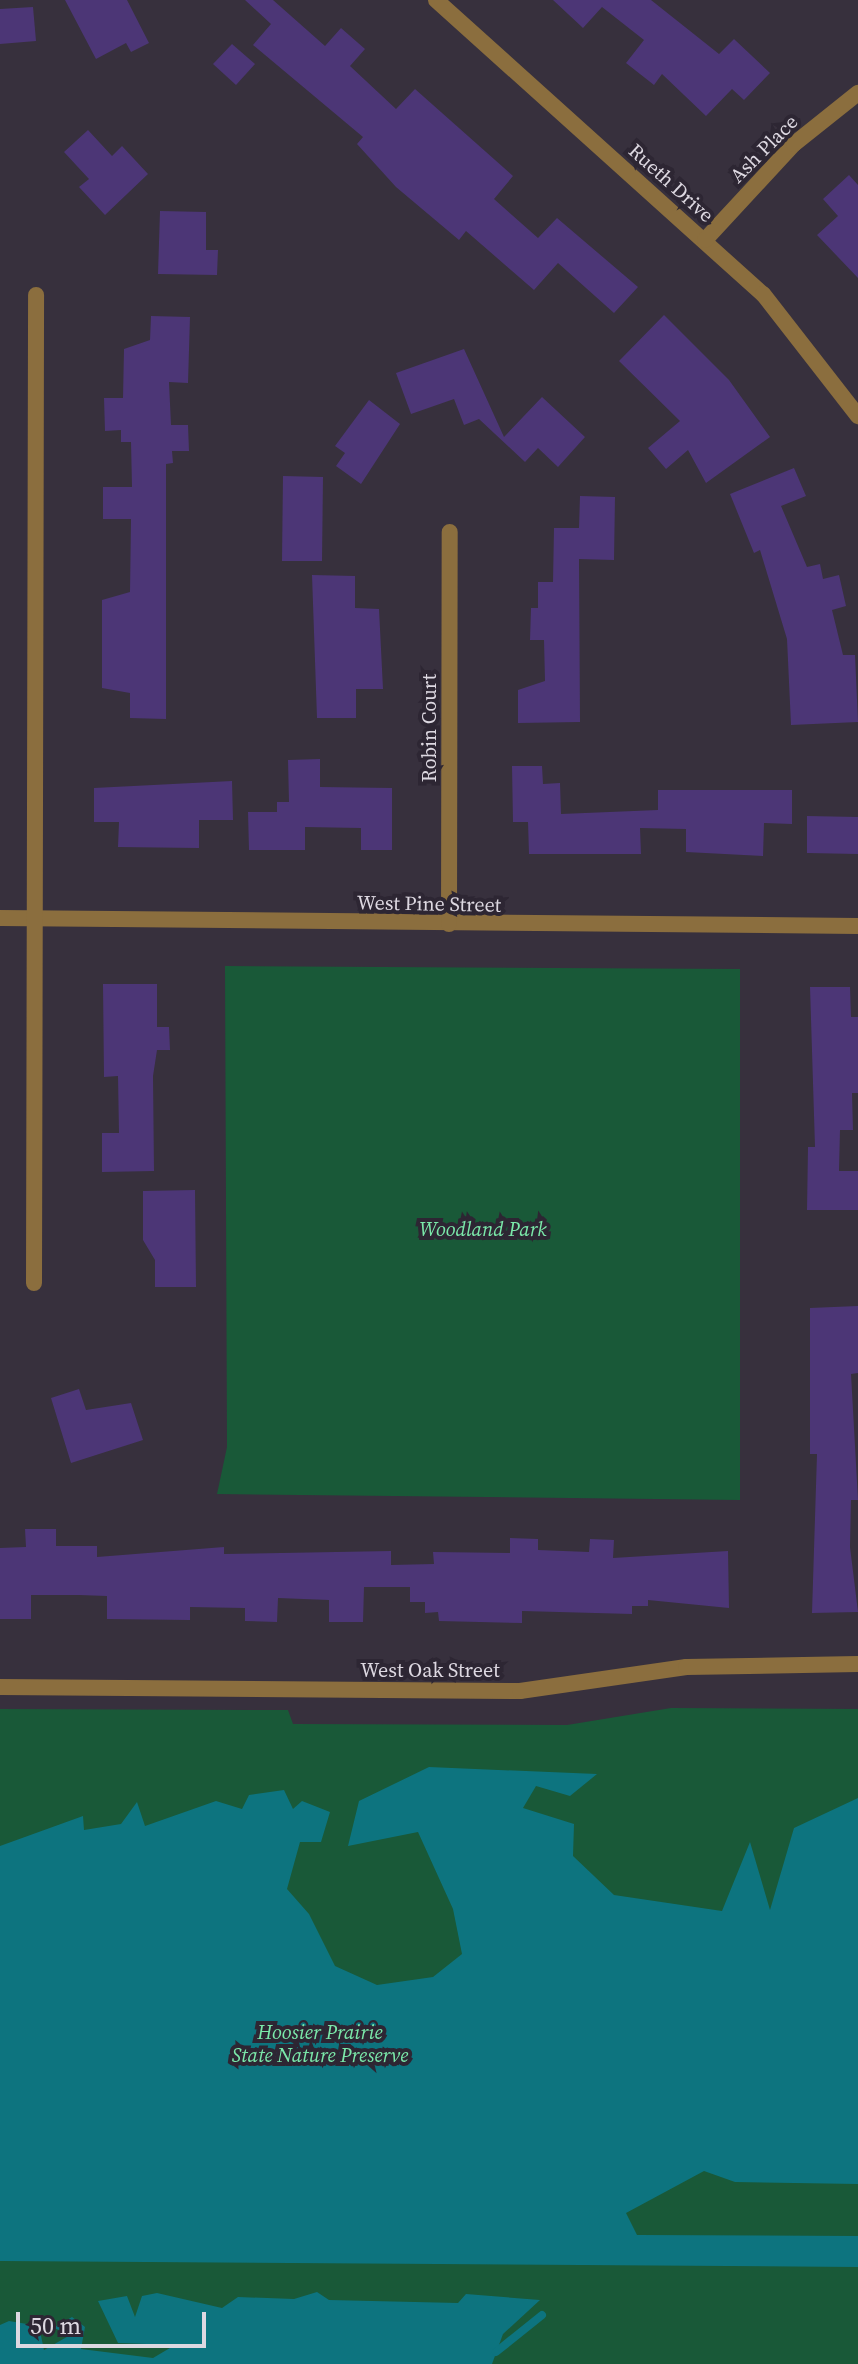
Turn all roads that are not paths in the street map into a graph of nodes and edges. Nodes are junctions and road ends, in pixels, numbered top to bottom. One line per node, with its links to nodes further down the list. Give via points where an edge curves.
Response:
1 (446, 3): 3 (street, Rueth Drive)
2 (858, 93): 3 (street, Ash Place, via 794,144)
3 (705, 240): 5 (street, Rueth Drive, via 784,315)
4 (36, 295): 8 (street)
5 (858, 416)
6 (450, 532): 9 (street, Robin Court)
7 (0, 918): 8 (street, West Pine Street)
8 (32, 919): 9 (street, West Pine Street); 11 (street)
9 (449, 924): 10 (street, West Pine Street)
10 (858, 926)
11 (34, 1283)
12 (858, 1664): 13 (street, West Oak Street, via 686,1667 520,1691)
13 (0, 1687)

